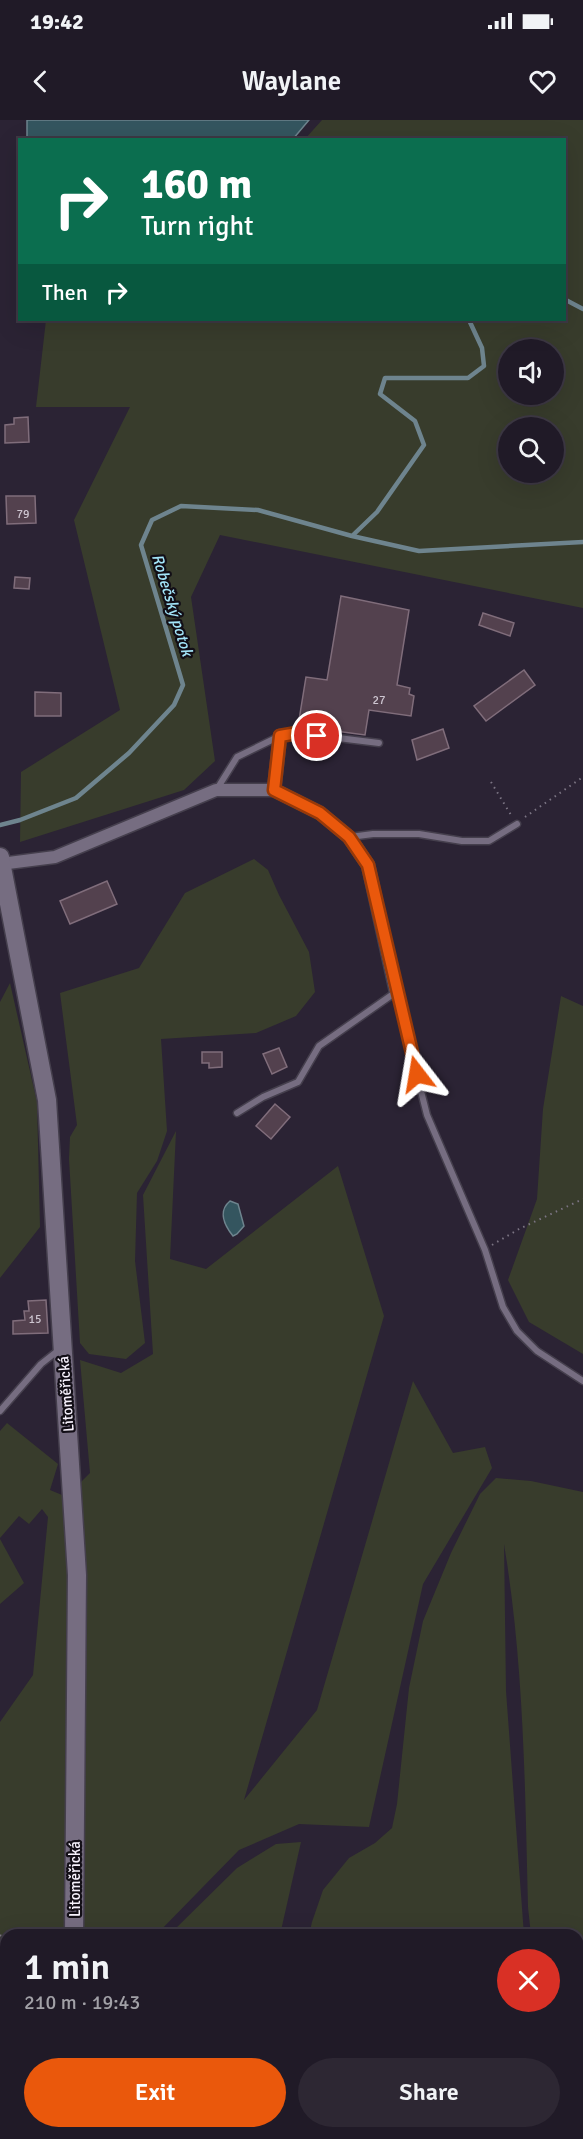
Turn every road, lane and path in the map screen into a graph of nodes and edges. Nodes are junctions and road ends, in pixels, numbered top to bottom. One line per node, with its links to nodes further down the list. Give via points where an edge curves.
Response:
1 (280, 736): 2 (lane, via 297,733); 5 (lane, via 237,757); 6 (street)
2 (379, 743)
3 (583, 777): 7 (path)
4 (491, 782): 7 (path)
5 (216, 790): 6 (street); 9 (street, via 55,857)
6 (274, 790): 8 (street, via 320,813)
7 (517, 824): 8 (lane, via 489,841 419,834)
8 (349, 837): 10 (street, via 368,865)
9 (0, 862): 14 (street, Litoměřická, via 47,1100)
10 (396, 992): 11 (lane, via 319,1046 298,1082); 13 (lane, via 427,1115)
11 (237, 1113)
12 (583, 1199): 13 (path)
13 (485, 1250): 15 (lane, via 503,1306 517,1331 537,1351)
14 (63, 1346): 16 (lane, via 41,1364); 17 (street, Litoměřická, via 77,1575)
15 (583, 1381)
16 (0, 1411)
17 (74, 1929)

